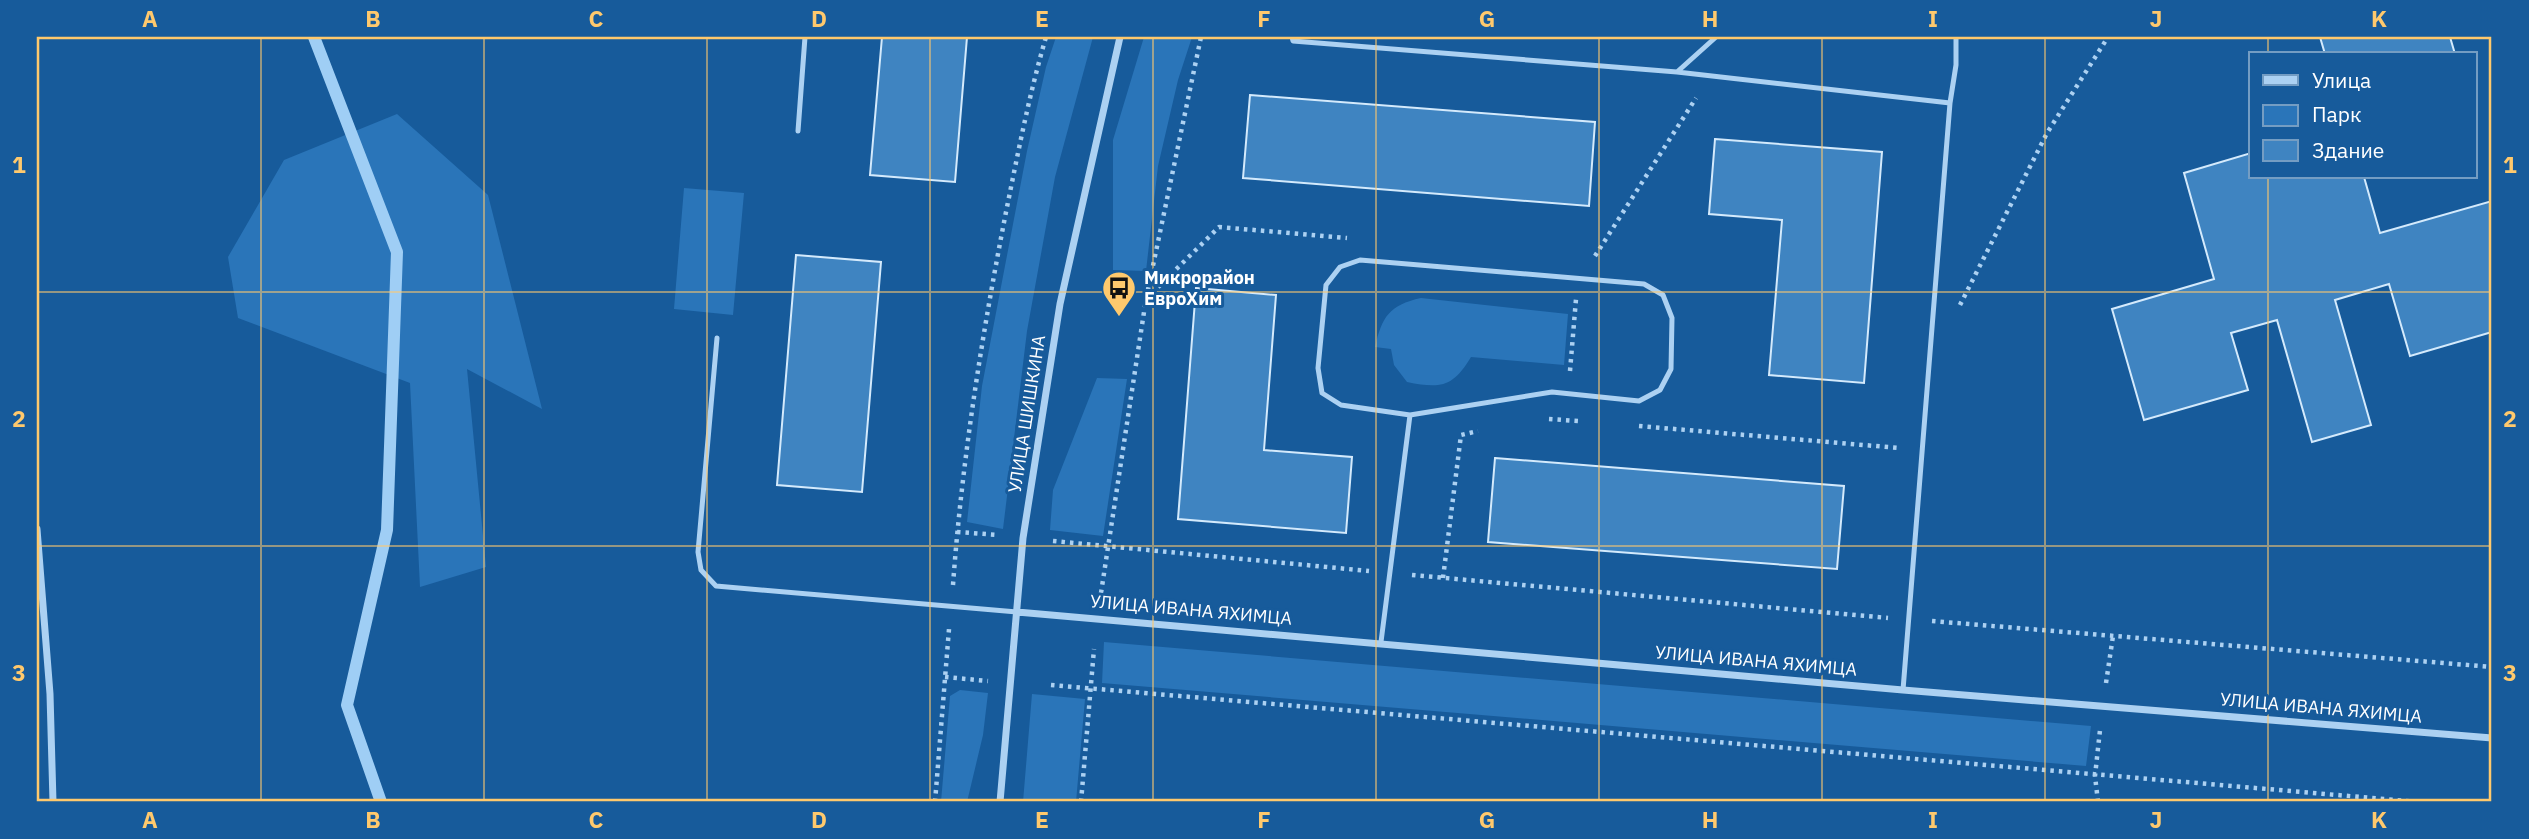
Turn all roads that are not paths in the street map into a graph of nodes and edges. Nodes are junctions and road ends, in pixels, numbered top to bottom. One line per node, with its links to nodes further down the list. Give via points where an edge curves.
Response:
1 (805, 37): 8 (lane)
2 (1120, 37): 12 (street, УЛИЦА ШИШКИНА, via 1060,304 1023,538)
3 (1292, 37): 6 (lane, via 1293,41)
4 (1716, 37): 6 (lane)
5 (1956, 37): 7 (lane)
6 (1677, 72): 7 (lane)
7 (1950, 103): 14 (lane)
8 (798, 131)
9 (717, 338): 12 (lane, via 698,552 701,570 716,586)
10 (1410, 415): 10 (lane, via 1552,392 1639,401 1660,390 1671,369 1672,318 1663,295 1644,284 1578,278 1360,260 1340,267 1326,285 1318,368 1322,393 1341,405); 13 (lane)
11 (37, 529): 16 (street)
12 (1017, 612): 13 (street, УЛИЦА ИВАНА ЯХИМЦА); 17 (street, УЛИЦА ШИШКИНА)
13 (1381, 642): 14 (street, УЛИЦА ИВАНА ЯХИМЦА)
14 (1903, 690): 15 (street, УЛИЦА ИВАНА ЯХИМЦА)
15 (2492, 738)
16 (53, 802)
17 (1000, 802)

